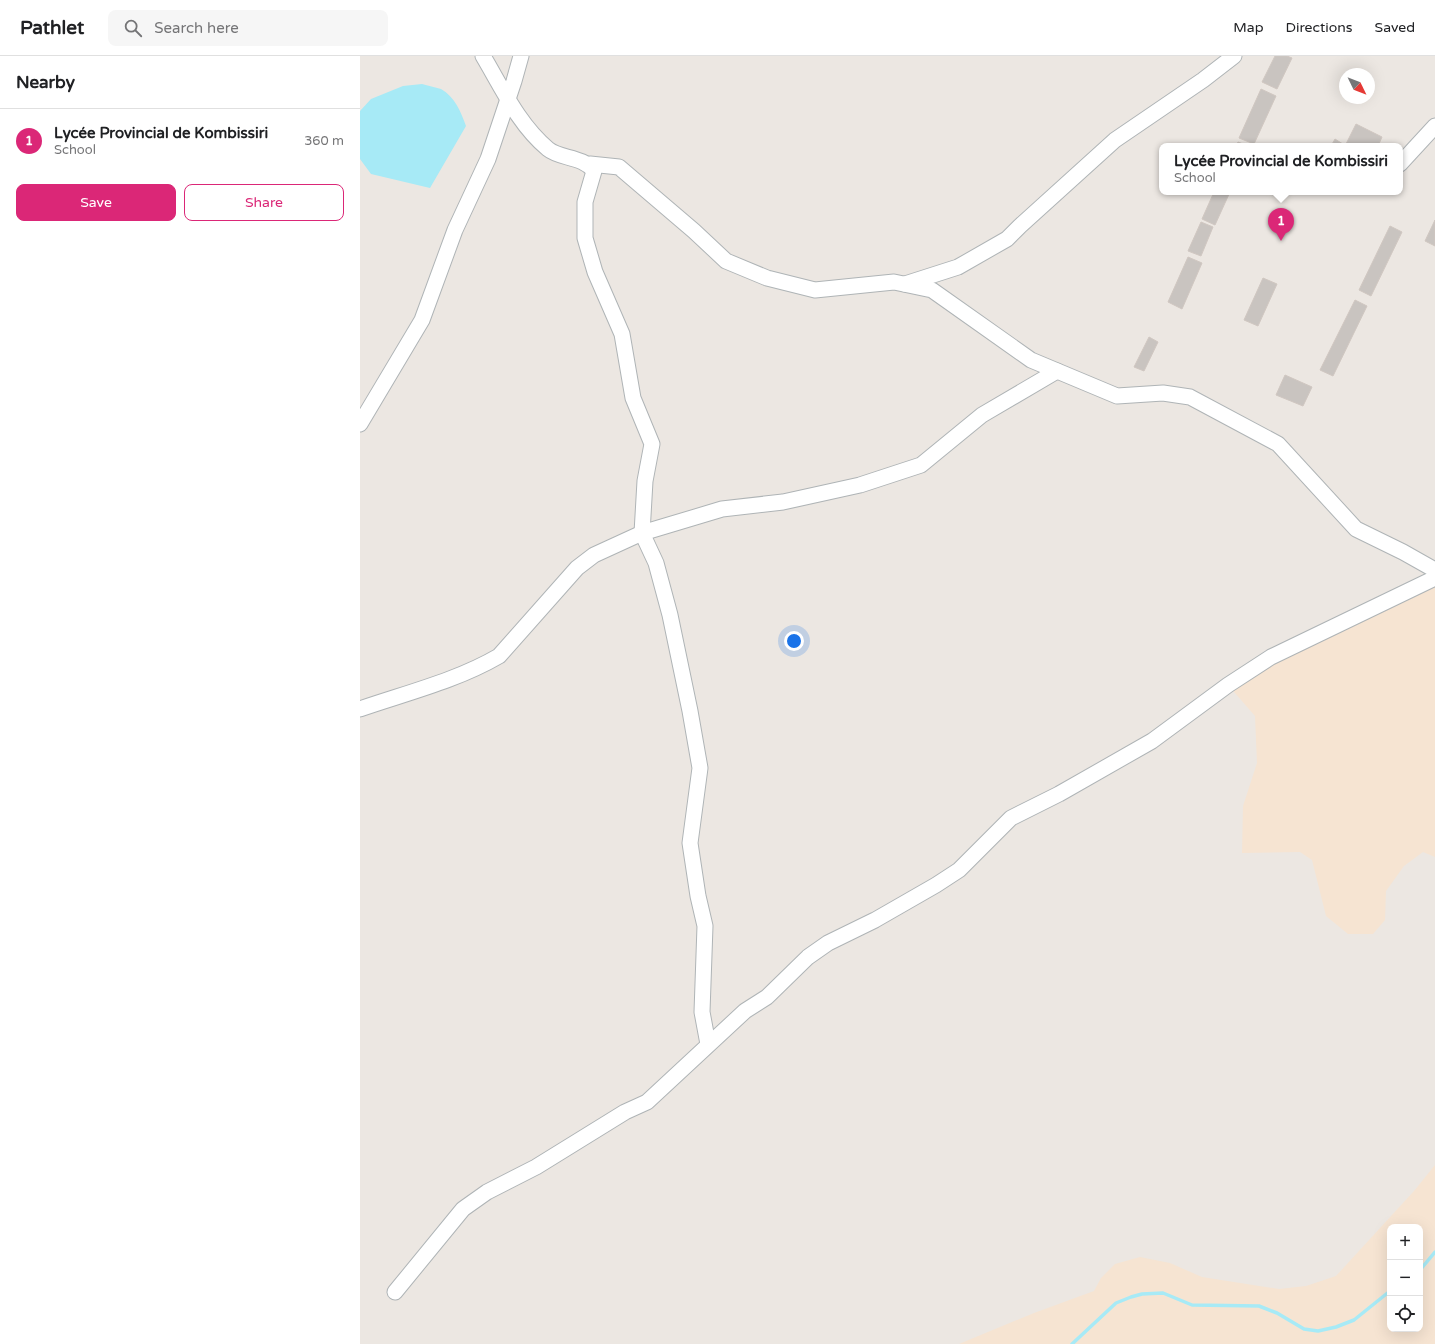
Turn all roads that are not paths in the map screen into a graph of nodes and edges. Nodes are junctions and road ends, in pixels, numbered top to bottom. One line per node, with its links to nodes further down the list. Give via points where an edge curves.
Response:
1 (482, 56): 4 (street)
2 (521, 56): 4 (street)
3 (1234, 56): 8 (street, via 1115,140 1007,239 958,267)
4 (508, 99): 7 (street, via 528,129 549,151); 10 (street, via 488,159 454,230 422,320)
5 (1435, 126): 6 (street)
6 (1403, 161)
7 (590, 164): 8 (street, via 619,167 726,261 767,278 815,290 894,282); 11 (street, via 594,171 585,202 585,238 594,272 622,334 633,398 652,444 645,481)
8 (904, 284): 9 (street, via 932,290 1031,360)
9 (1057, 371): 11 (street, via 982,415 921,465 860,485 783,502 722,509); 12 (street, via 1118,396 1164,393 1190,397 1278,444 1356,528)
10 (360, 424)
11 (642, 533): 14 (street, via 594,555 577,568 499,656 450,678); 15 (street, via 656,563 670,615 700,768 690,843 705,926 702,1012)
12 (1435, 570)
13 (1435, 578): 15 (street, via 1271,657 1152,741 1065,791 1011,818 959,870 813,953 767,997 744,1011)
14 (360, 710)
15 (708, 1044): 16 (street, via 647,1102 624,1112 536,1167 487,1192 463,1209)
16 (395, 1292)

